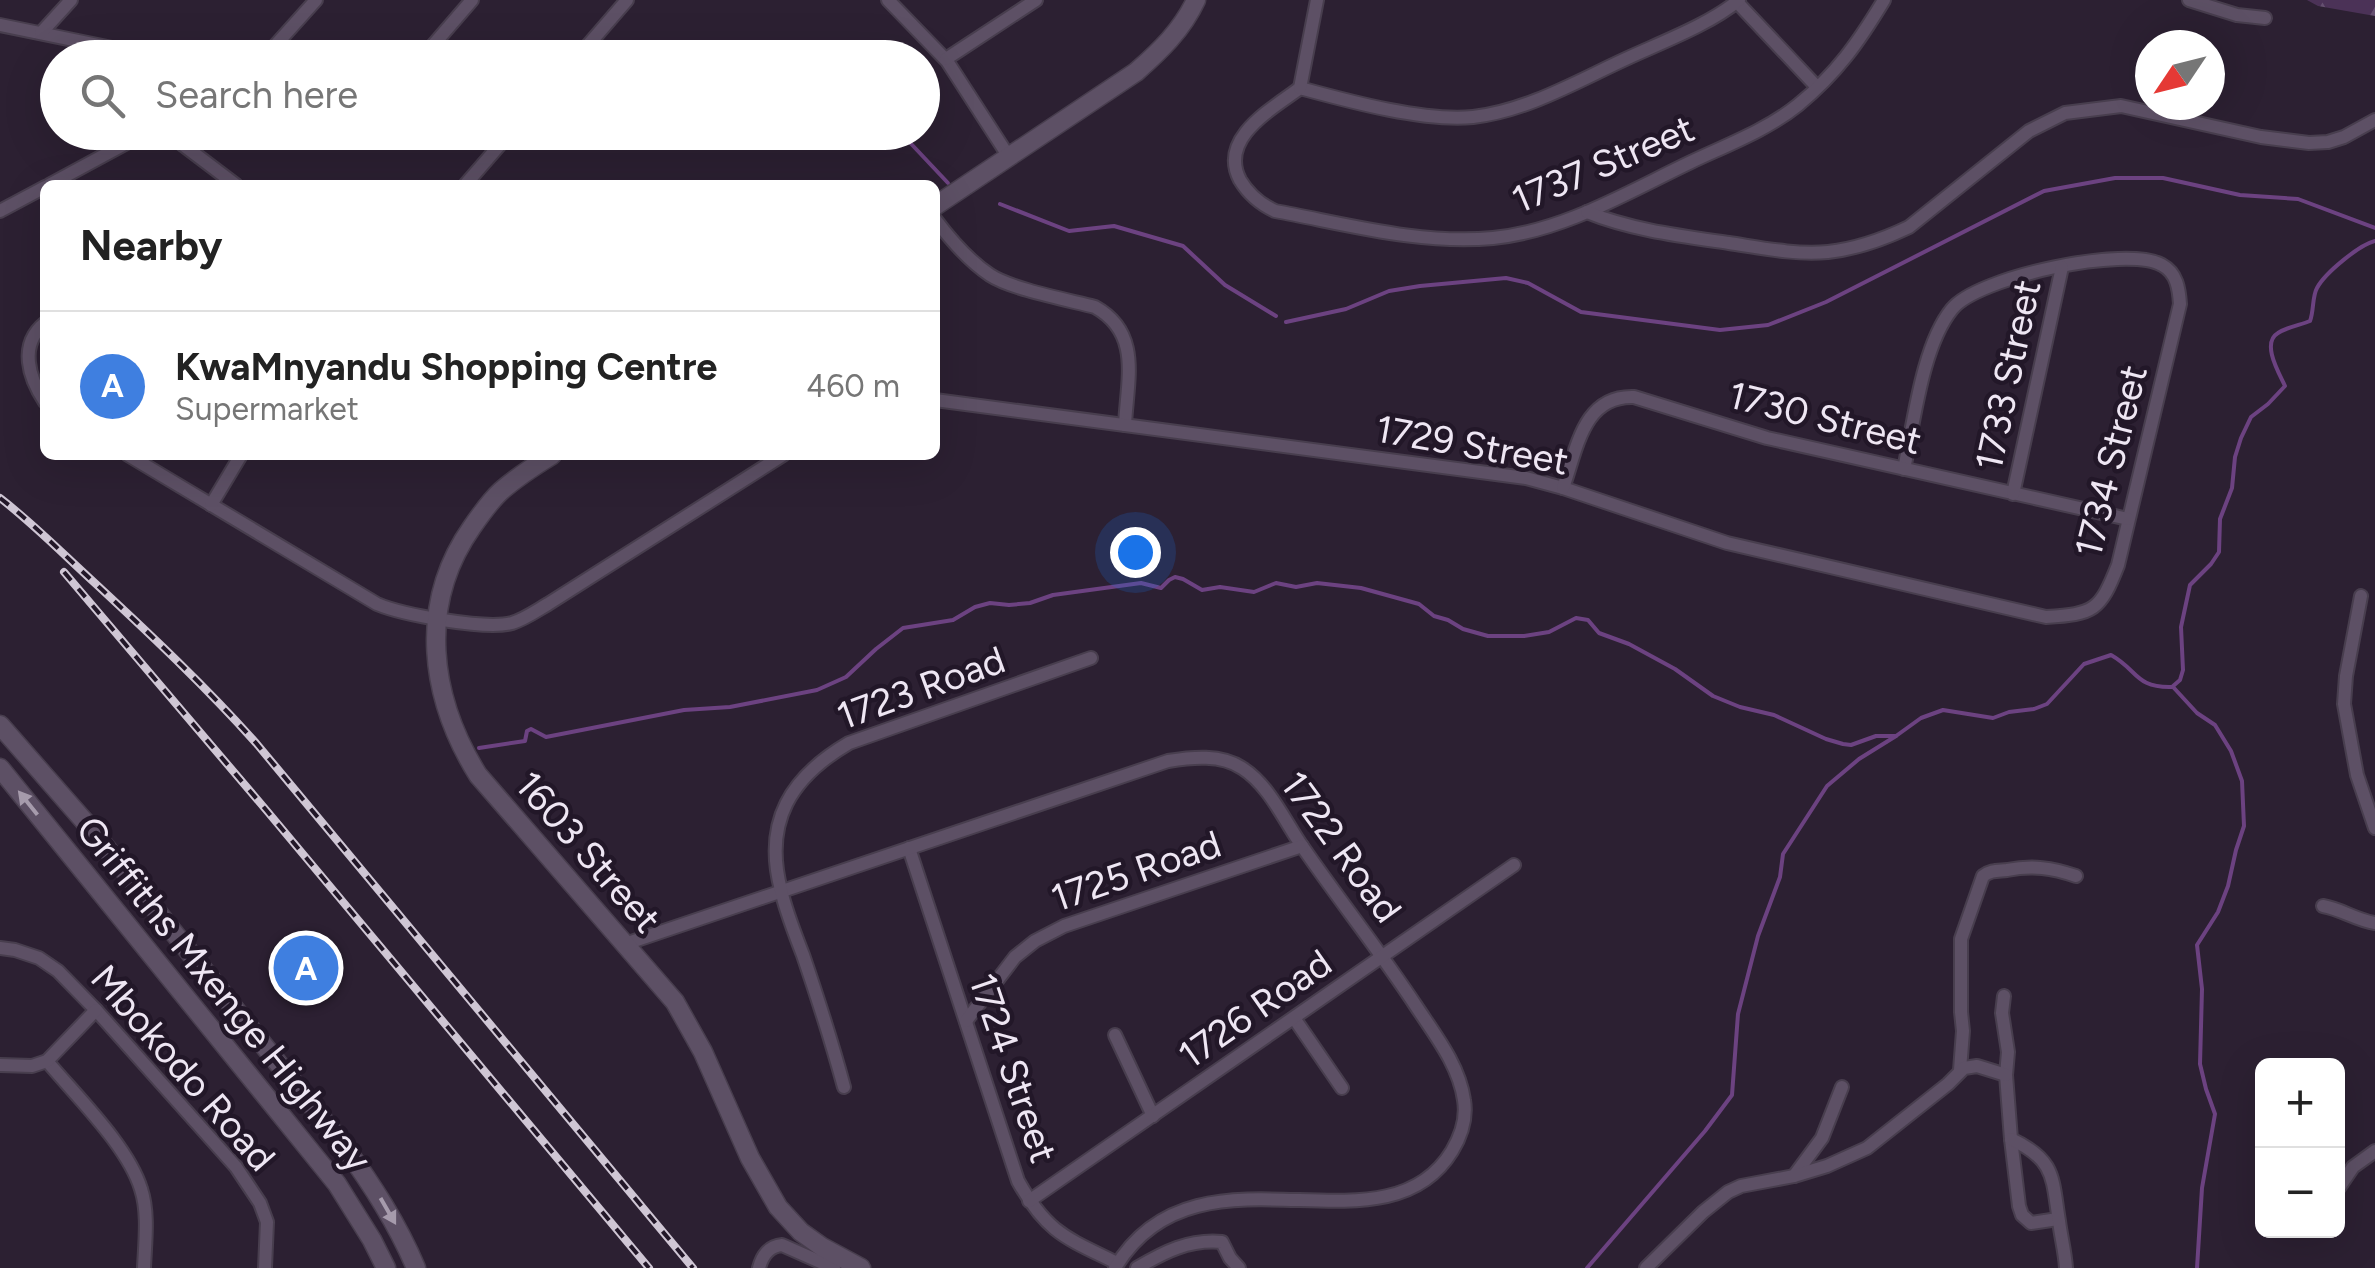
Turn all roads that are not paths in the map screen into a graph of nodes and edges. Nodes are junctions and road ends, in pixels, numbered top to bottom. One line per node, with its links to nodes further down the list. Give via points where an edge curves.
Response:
1 (71, 0): 14 (street)
2 (316, 0): 16 (street)
3 (472, 0): 17 (street)
4 (627, 0): 18 (street)
5 (888, 0): 19 (street)
6 (1036, 0): 21 (street)
7 (1196, 0): 28 (street, via 1180,28 1136,72)
8 (1317, 0): 23 (street)
9 (1884, 0): 22 (street, 1737 Street, via 1850,53)
10 (2189, 0): 12 (street)
11 (1737, 1): 22 (street); 23 (street, via 1540,98 1476,117 1443,118)
12 (2265, 18)
13 (0, 25): 14 (street)
14 (41, 33): 15 (street)
15 (75, 40)
16 (280, 40)
17 (438, 40)
18 (593, 40)
19 (927, 40)
20 (940, 54): 21 (street)
21 (946, 60): 28 (street)
22 (1817, 87): 35 (street, 1737 Street, via 1763,128)
23 (1300, 88): 35 (street, 1737 Street, via 1256,122 1238,146 1238,176 1259,203 1276,211 1451,239 1528,232)
24 (2375, 120): 35 (street, via 2344,138 2308,144 2121,106 2066,113 2029,132 1909,228 1829,252 1696,238)
25 (114, 150): 29 (street)
26 (190, 150): 30 (street)
27 (496, 150): 31 (street)
28 (1009, 157): 33 (street)
29 (58, 180)
30 (229, 180)
31 (469, 180)
32 (40, 190): 34 (street)
33 (940, 203)
34 (0, 211)
35 (1586, 212)
36 (940, 225): 41 (street, via 991,276 1094,307 1115,322 1129,356)
37 (2062, 268): 46 (street, via 1989,284 1955,304 1928,357); 48 (street, 1733 Street); 50 (street, 1734 Street, via 2135,257 2160,264 2179,289)
38 (40, 326): 39 (street, via 28,363)
39 (40, 395)
40 (940, 401): 41 (street, 1729 Street)
41 (1125, 425): 47 (street, 1729 Street)
42 (136, 460): 49 (street)
43 (238, 460): 49 (street)
44 (544, 460): 53 (street, 1603 Street, via 498,493 465,537 441,590)
45 (774, 460): 53 (street, via 516,622)
46 (1904, 469): 47 (street, 1730 Street, via 1621,396 1590,416); 48 (street, 1730 Street)
47 (1564, 488): 52 (street, 1729 Street, via 1727,543)
48 (2014, 494): 50 (street, 1730 Street)
49 (212, 505): 53 (street, via 377,604)
50 (2128, 519): 52 (street, 1734 Street, via 2118,565 2100,602 2084,613)
51 (2361, 596): 57 (street, via 2344,704)
52 (2046, 617)
53 (437, 618): 65 (street, 1603 Street, via 443,697 463,752)
54 (1092, 658): 62 (street, 1723 Road, via 826,756 791,794 777,829)
55 (0, 725): 91 (street, Griffiths Mxenge Highway, one-way to 91, via 344,1146 402,1234)
56 (0, 768): 90 (street, Griffiths Mxenge Highway, one-way to 56, via 337,1184)
57 (2375, 828)
58 (1302, 846): 59 (street, 1722 Road, via 1252,776 1232,763 1199,758 1168,761); 67 (street, 1722 Road); 71 (street, 1725 Road, via 1049,933 1015,957)
59 (909, 848): 62 (street, 1722 Road); 71 (street, 1724 Street)
60 (1514, 864): 67 (street, 1726 Road)
61 (2076, 876): 75 (street, via 2024,866 1983,876 1961,939)
62 (781, 890): 65 (street, 1722 Road); 77 (street, 1723 Road)
63 (2323, 906): 64 (street)
64 (2375, 923)
65 (625, 944): 94 (street, 1603 Street, via 688,1022 778,1207 822,1247)
66 (0, 948): 69 (street, Mbokodo Road, via 40,958)
67 (1383, 956): 70 (street, 1726 Road); 87 (street, 1722 Road, via 1452,1064 1464,1099 1462,1132 1444,1163 1418,1186 1387,1197 1191,1206 1152,1226)
68 (2004, 996): 76 (street)
69 (96, 1010): 73 (street); 89 (street, Mbokodo Road, via 250,1186 267,1222)
70 (1294, 1018): 79 (street); 80 (street, 1726 Road)
71 (966, 1021): 85 (street, 1724 Street, via 1006,1150)
72 (1115, 1035): 80 (street)
73 (47, 1061): 74 (street); 88 (street, via 133,1168 145,1215)
74 (0, 1065)
75 (1960, 1070): 76 (street, via 1977,1066); 83 (street, via 1867,1148)
76 (2006, 1075): 81 (street)
77 (844, 1087)
78 (1842, 1087): 83 (street, via 1822,1138)
79 (1342, 1088)
80 (1153, 1116): 85 (street, 1726 Road)
81 (2010, 1139): 86 (street, via 2040,1157 2054,1182); 86 (street, via 2022,1215 2031,1223)
82 (2375, 1151): 84 (street)
83 (1794, 1176): 97 (street, via 1728,1192)
84 (2345, 1179)
85 (1030, 1202): 87 (street, 1724 Street, via 1064,1236)
86 (2058, 1219): 98 (street)
87 (1116, 1266)
88 (144, 1268)
89 (266, 1268)
90 (386, 1268)
91 (416, 1268)
92 (759, 1268): 93 (street, via 767,1252 782,1245)
93 (834, 1268)
94 (861, 1268)
95 (1136, 1268): 96 (street, via 1203,1240 1222,1242)
96 (1239, 1268)
97 (1646, 1268)
98 (2066, 1268)

